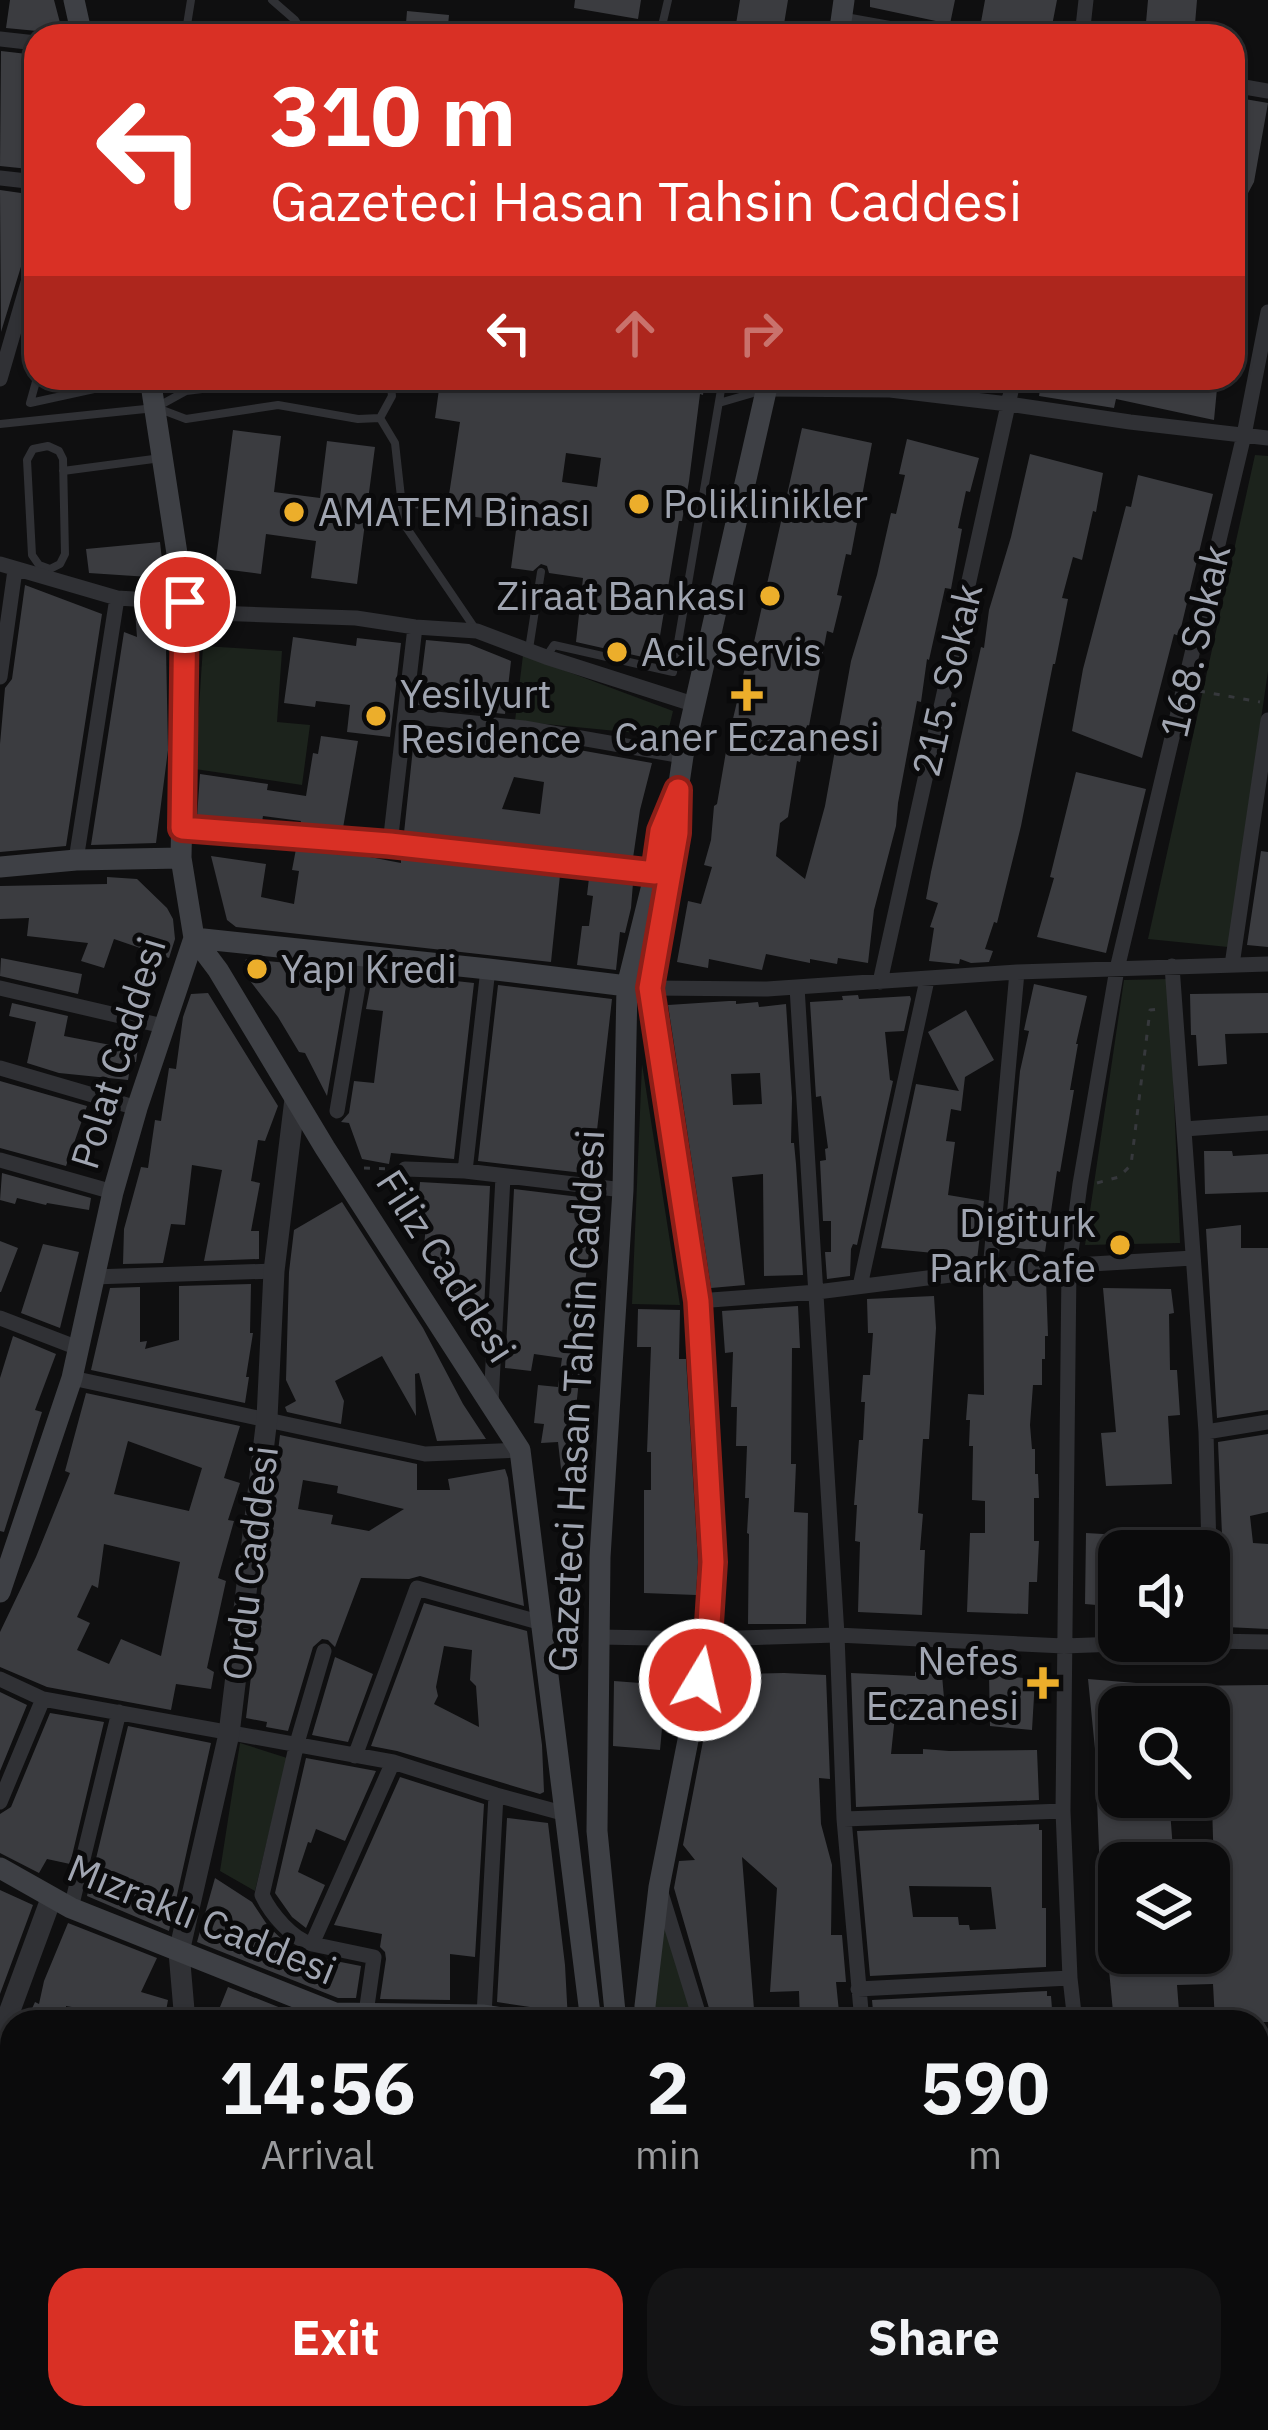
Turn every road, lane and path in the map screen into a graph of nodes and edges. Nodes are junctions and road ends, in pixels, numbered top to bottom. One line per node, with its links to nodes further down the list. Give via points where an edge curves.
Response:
1 (272, 0): 2 (lane)
2 (298, 24)
3 (24, 296): 5 (street)
4 (1268, 312): 23 (street, 168. Sokak)
5 (0, 379)
6 (34, 390): 16 (lane, via 30,403)
7 (89, 390): 16 (lane)
8 (152, 390): 19 (main road, Polat Caddesi)
9 (194, 390): 19 (lane)
10 (391, 390): 21 (lane)
11 (721, 390): 17 (lane)
12 (753, 390): 17 (lane)
13 (766, 390): 38 (main road, Gazeteci Hasan Tahsin Caddesi, via 699,649)
14 (890, 390): 18 (street)
15 (1011, 390): 18 (street, 215. Sokak)
16 (57, 397): 20 (lane)
17 (719, 403): 34 (lane, via 673,672 554,645)
18 (1008, 404): 23 (street); 59 (street, 215. Sokak)
19 (155, 408): 20 (lane); 21 (lane, via 186,419 278,405); 25 (main road, Polat Caddesi)
20 (59, 418): 22 (lane)
21 (380, 418): 32 (lane, via 395,443 404,524)
22 (0, 424)
23 (1244, 435): 24 (street); 36 (street, 168. Sokak)
24 (1268, 438)
25 (163, 458): 26 (lane); 30 (main road, Polat Caddesi)
26 (62, 471): 26 (lane, via 65,554 45,568 32,555 28,455 55,448)
27 (8, 567): 29 (street); 35 (street)
28 (541, 572): 33 (lane)
29 (118, 598): 30 (street); 46 (street)
30 (186, 607): 31 (street); 43 (main road, Polat Caddesi)
31 (415, 627): 32 (street); 39 (street)
32 (477, 631): 33 (street)
33 (529, 650): 34 (street)
34 (546, 657): 38 (street)
35 (0, 677)
36 (1184, 688): 37 (path); 55 (street, 168. Sokak)
37 (1268, 704)
38 (696, 705): 41 (main road, Gazeteci Hasan Tahsin Caddesi)
39 (406, 716): 41 (street); 44 (street)
40 (1268, 720): 52 (street)
41 (683, 756): 42 (main road, Gazeteci Hasan Tahsin Caddesi)
42 (678, 790): 48 (main road, Gazeteci Hasan Tahsin Caddesi); 61 (main road, Gazeteci Hasan Tahsin Caddesi, via 677,833)
43 (182, 828): 44 (street); 45 (main road, Polat Caddesi)
44 (390, 844): 48 (street)
45 (181, 858): 46 (main road); 49 (main road, Polat Caddesi)
46 (76, 860): 47 (main road)
47 (0, 867)
48 (655, 873): 61 (main road, Gazeteci Hasan Tahsin Caddesi)
49 (194, 938): 50 (main road); 56 (main road, Filiz Caddesi); 60 (main road, Polat Caddesi)
50 (363, 956): 54 (main road); 69 (street)
51 (1268, 964): 52 (street)
52 (1232, 965): 53 (street)
53 (1172, 966): 55 (street); 64 (street)
54 (488, 969): 61 (main road); 75 (street)
55 (1118, 969): 57 (street); 77 (street, 168. Sokak)
56 (218, 970): 60 (main road, via 201,962); 67 (main road, Filiz Caddesi)
57 (1017, 972): 58 (street); 83 (street)
58 (927, 980): 59 (street); 85 (street)
59 (880, 982): 62 (street)
60 (178, 986): 65 (main road, Polat Caddesi)
61 (639, 987): 62 (street); 78 (main road, Gazeteci Hasan Tahsin Caddesi); 87 (main road, Gazeteci Hasan Tahsin Caddesi)
62 (797, 987): 86 (street)
63 (0, 988): 65 (street)
64 (1174, 1009): 71 (street); 77 (path, via 1150,1010 1130,1165 1107,1182)
65 (164, 1026): 68 (main road, Polat Caddesi)
66 (0, 1068): 68 (street)
67 (296, 1099): 73 (main road, Filiz Caddesi); 82 (street, Ordu Caddesi)
68 (137, 1108): 79 (main road, Polat Caddesi)
69 (337, 1112)
70 (1268, 1123): 71 (street)
71 (1184, 1129): 80 (street)
72 (0, 1160): 79 (street)
73 (338, 1166): 74 (path); 91 (main road, Filiz Caddesi)
74 (405, 1169): 75 (street)
75 (465, 1171): 76 (street)
76 (503, 1178): 78 (street); 91 (street)
77 (1080, 1184): 81 (street, 168. Sokak)
78 (623, 1190): 101 (main road, Gazeteci Hasan Tahsin Caddesi)
79 (113, 1192): 84 (main road, Polat Caddesi)
80 (1193, 1258): 81 (street); 94 (street)
81 (1069, 1268): 83 (street); 106 (street, 168. Sokak)
82 (274, 1270): 84 (street); 92 (street, Ordu Caddesi)
83 (990, 1270): 85 (street)
84 (93, 1277): 89 (main road, Polat Caddesi)
85 (860, 1286): 86 (street)
86 (817, 1292): 87 (street); 100 (street)
87 (698, 1301): 102 (main road, Gazeteci Hasan Tahsin Caddesi, via 713,1562)
88 (0, 1318): 89 (street)
89 (78, 1348): 90 (main road, Polat Caddesi)
90 (72, 1378): 92 (street); 97 (main road, Polat Caddesi)
91 (491, 1402): 95 (main road, Filiz Caddesi)
92 (267, 1418): 95 (street, via 425,1454); 111 (street, Ordu Caddesi)
93 (1268, 1422): 94 (street)
94 (1206, 1432): 96 (street)
95 (520, 1450): 99 (main road, Filiz Caddesi)
96 (1208, 1530)
97 (6, 1557): 98 (main road, Polat Caddesi)
98 (0, 1592)
99 (542, 1623): 113 (street, via 417,1588); 118 (main road, Filiz Caddesi)
100 (837, 1635): 102 (street); 106 (street); 119 (street)
101 (599, 1637): 102 (street); 133 (main road, Gazeteci Hasan Tahsin Caddesi, via 598,1831)
102 (708, 1639): 121 (main road, Gazeteci Hasan Tahsin Caddesi)
103 (1230, 1641): 104 (street)
104 (1268, 1642)
105 (1098, 1645): 106 (street)
106 (1064, 1646): 117 (street, 168. Sokak)
107 (324, 1652): 112 (street)
108 (0, 1679): 109 (street)
109 (43, 1699): 110 (street); 116 (street)
110 (119, 1712): 111 (street); 122 (street)
111 (229, 1735): 112 (street); 124 (street, Ordu Caddesi)
112 (297, 1743): 113 (street); 123 (street, via 262,1895 298,1941)
113 (355, 1756): 114 (street)
114 (393, 1762): 115 (street); 123 (street)
115 (496, 1795): 118 (street); 131 (street)
116 (0, 1802)
117 (1063, 1811): 119 (street); 125 (street, 168. Sokak)
118 (566, 1814): 132 (main road, Filiz Caddesi)
119 (844, 1819): 126 (street)
120 (0, 1868): 122 (main road, Mızraklı Caddesi)
121 (658, 1887): 134 (main road, Gazeteci Hasan Tahsin Caddesi); 135 (street)
122 (61, 1904): 124 (main road, Mızraklı Caddesi); 127 (street)
123 (312, 1943): 130 (street, via 374,1957)
124 (179, 1952): 128 (street, Ordu Caddesi); 129 (main road, Mızraklı Caddesi)
125 (1070, 1978): 126 (street); 137 (street, 168. Sokak)
126 (858, 1989): 136 (street)
127 (11, 2010)
128 (184, 2010)
129 (327, 2010)
130 (355, 2010)
131 (484, 2010)
132 (590, 2010)
133 (615, 2010)
134 (645, 2010)
135 (697, 2010)
136 (861, 2010)
137 (1074, 2010)

